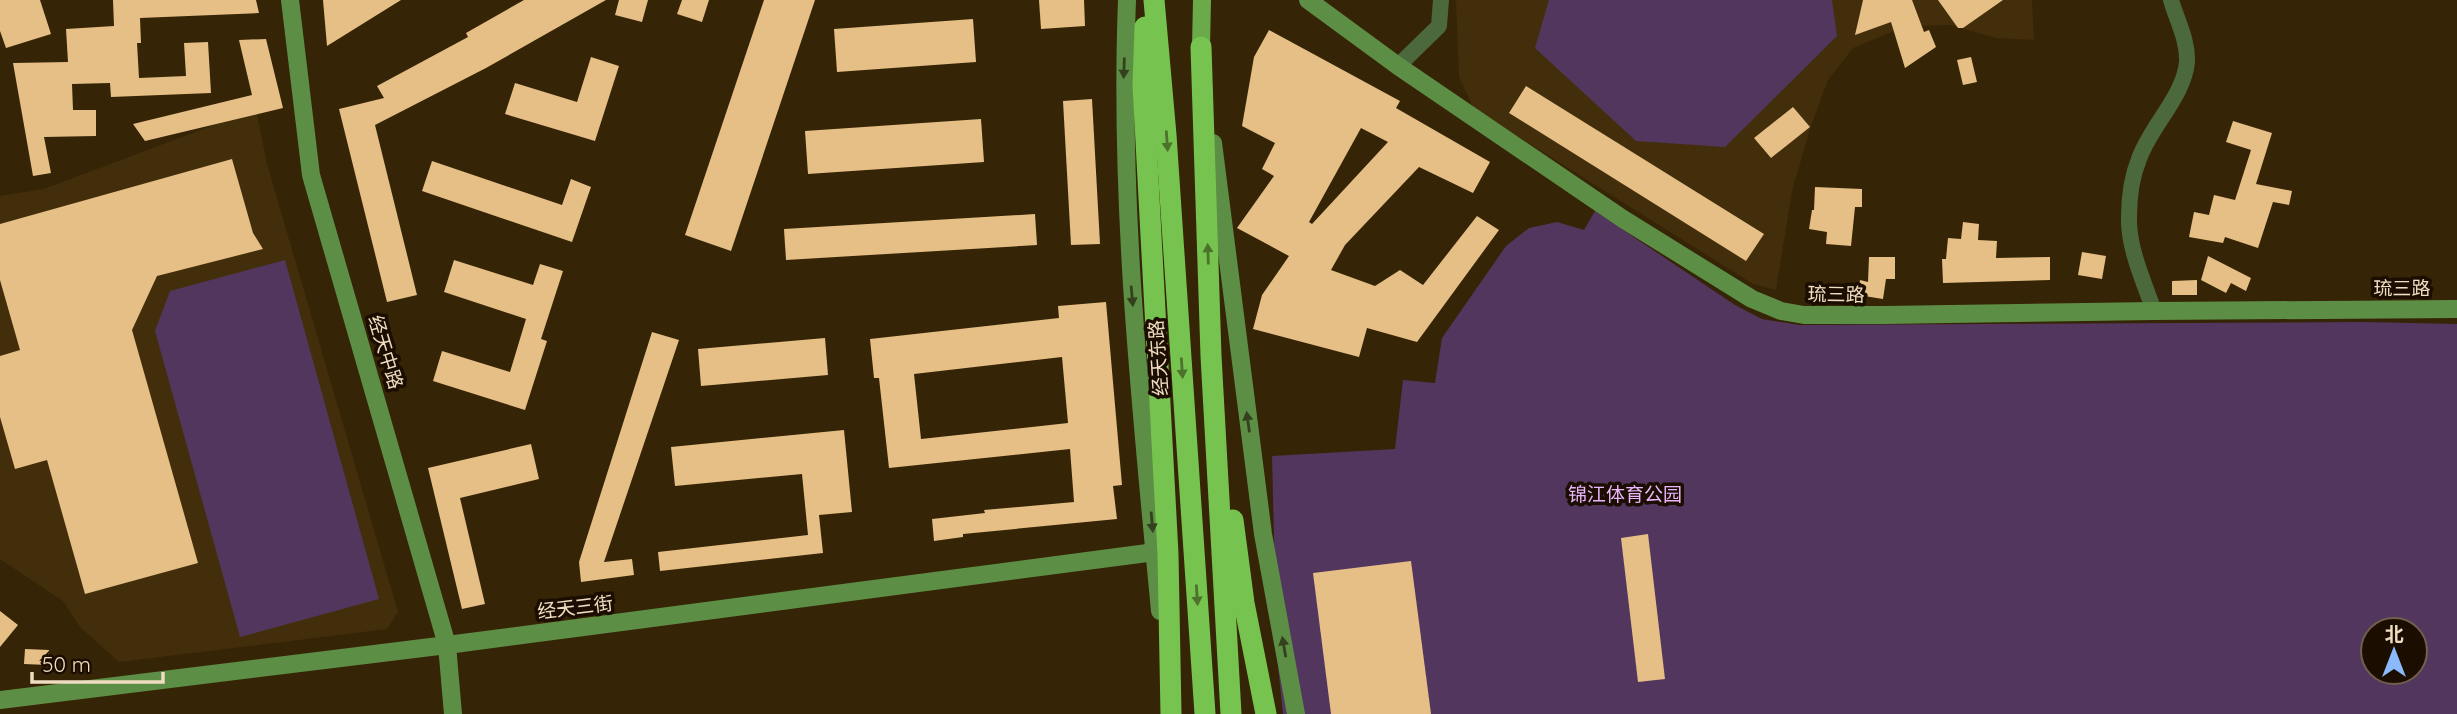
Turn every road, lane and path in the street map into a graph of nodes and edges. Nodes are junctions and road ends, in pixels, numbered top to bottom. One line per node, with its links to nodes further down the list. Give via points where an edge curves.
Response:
1 (290, 0): 15 (street, 经天中路, via 311,175)
2 (1127, 0): 14 (street, one-way to 14, via 1124,82 1131,286)
3 (1145, 0): 18 (highway, via 1143,85 1168,554)
4 (1153, 0): 19 (highway, 经天东路, one-way to 19)
5 (1202, 0): 9 (main road)
6 (1308, 0): 10 (street, 琉三路)
7 (1441, 0): 10 (street, via 1438,26)
8 (2171, 0): 12 (street, via 2186,43 2187,64 2139,158 2129,220)
9 (1201, 47): 13 (highway, one-way to 9); 22 (street, one-way to 9, via 1263,534)
10 (1398, 66): 12 (street, 琉三路, via 1623,219 1752,299 1781,311 1804,315)
11 (2455, 308): 12 (street, 琉三路)
12 (2154, 311)
13 (1211, 356): 20 (highway); 21 (highway, via 1244,603)
14 (1155, 552): 15 (street, 经天三街); 18 (street)
15 (447, 645): 16 (street, 经天三街); 17 (street, 经天中路)
16 (0, 700)
17 (453, 714)
18 (1171, 714)
19 (1205, 714)
20 (1231, 714)
21 (1266, 714)
22 (1296, 714)

